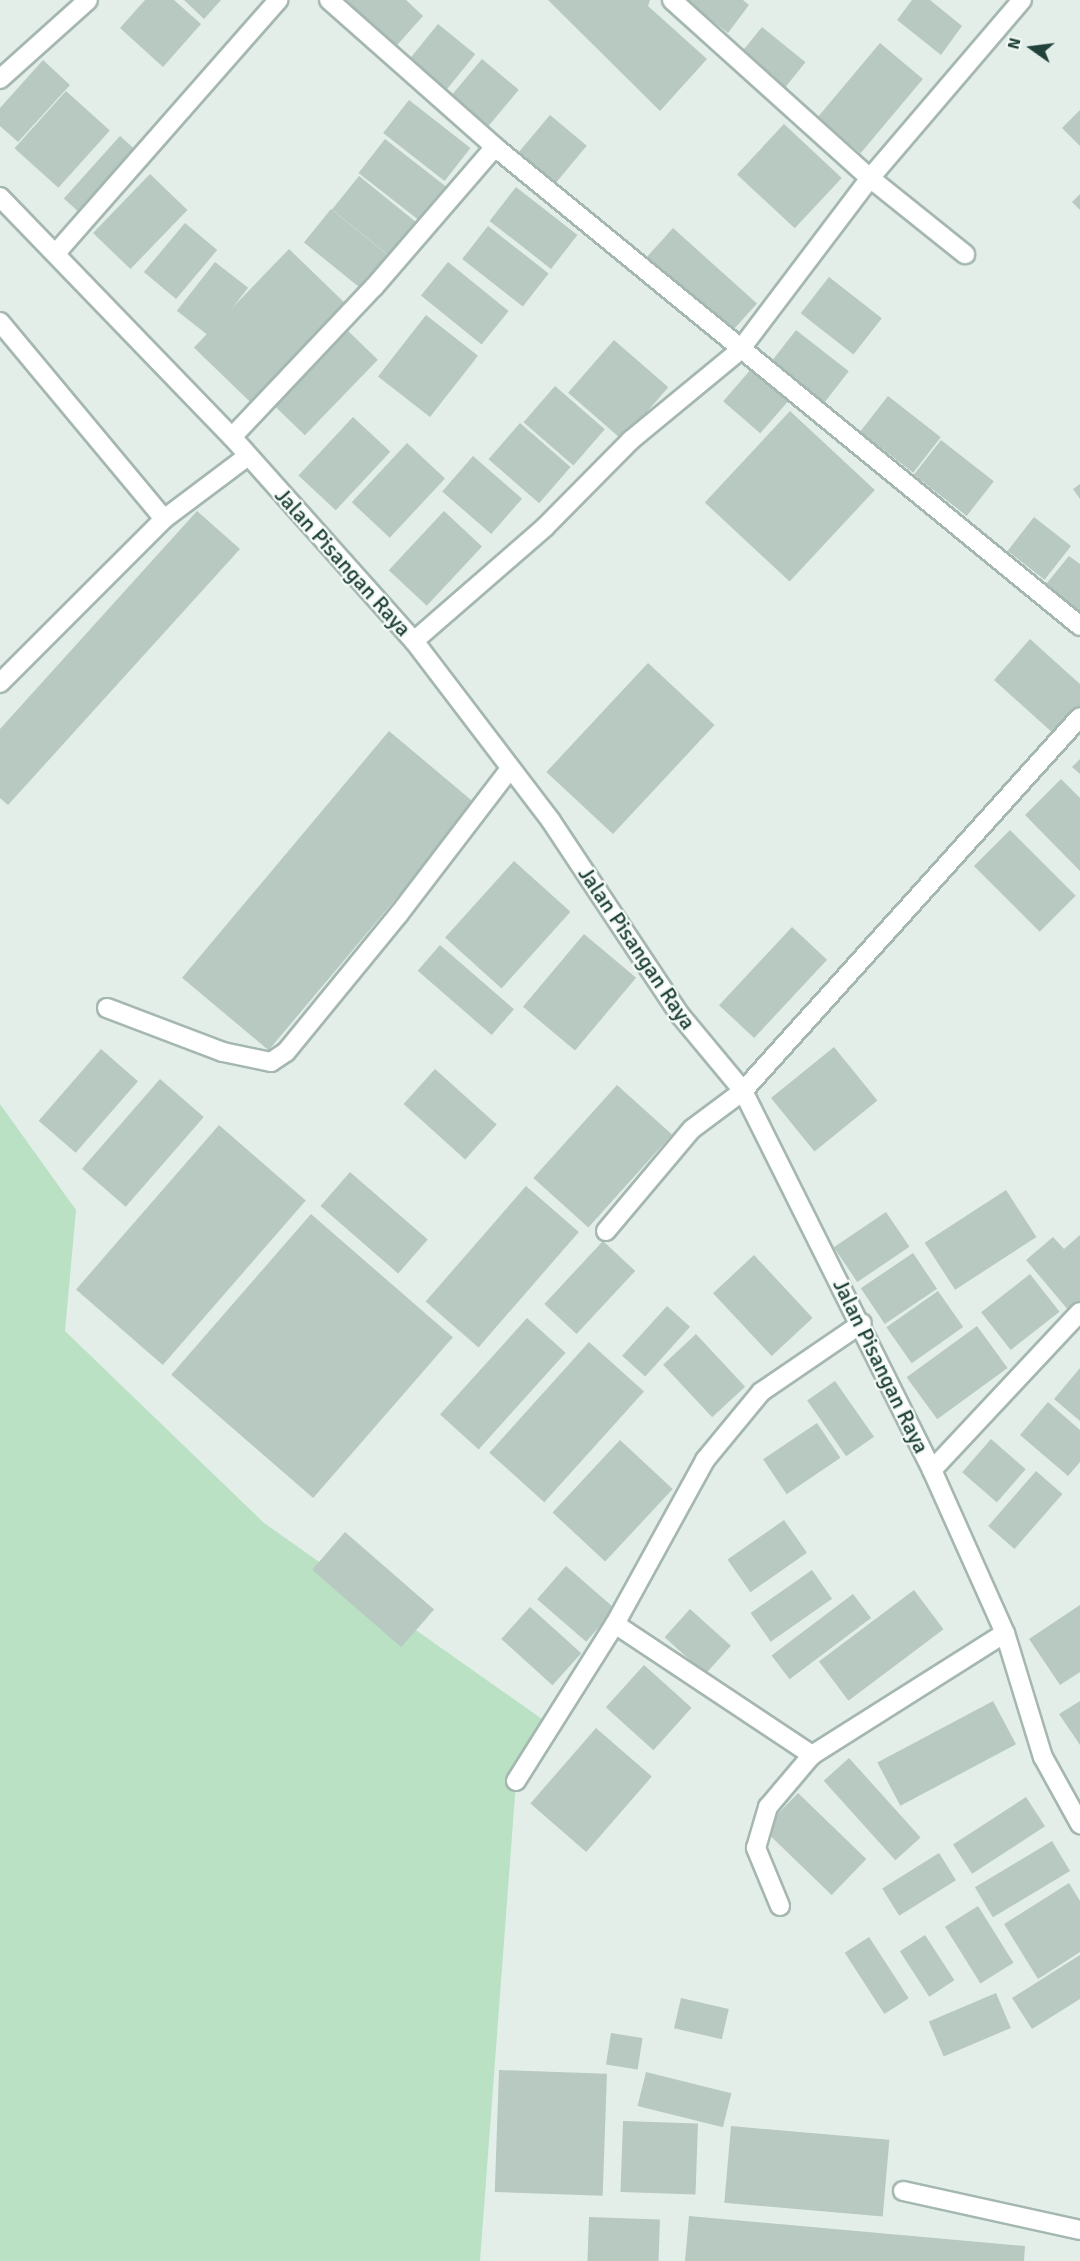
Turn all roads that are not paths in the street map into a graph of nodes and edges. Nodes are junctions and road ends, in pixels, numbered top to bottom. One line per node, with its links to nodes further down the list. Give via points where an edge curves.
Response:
1 (88, 0): 6 (street)
2 (278, 0): 10 (street)
3 (329, 0): 7 (street)
4 (672, 0): 8 (street)
5 (1022, 0): 8 (street)
6 (0, 79)
7 (495, 147): 13 (street); 14 (street, via 374,287)
8 (870, 178): 11 (street); 13 (street)
9 (0, 197): 10 (street, Jalan Pisangan Raya)
10 (56, 253): 14 (street, Jalan Pisangan Raya)
11 (965, 254)
12 (0, 322): 16 (street)
13 (740, 350): 17 (street); 18 (street, via 661,421 631,440 545,527)
14 (232, 437): 15 (street, Jalan Pisangan Raya)
15 (248, 456): 16 (street); 18 (street, Jalan Pisangan Raya)
16 (164, 519): 19 (street)
17 (1080, 626)
18 (414, 641): 21 (street, Jalan Pisangan Raya)
19 (0, 683)
20 (1080, 717): 23 (street)
21 (510, 769): 22 (street, via 399,914 286,1052 271,1062 223,1052); 23 (street, Jalan Pisangan Raya, via 618,917 680,1015)
22 (107, 1008)
23 (743, 1090): 24 (street, via 692,1129); 26 (street, Jalan Pisangan Raya)
24 (606, 1231)
25 (1080, 1312): 27 (street)
26 (862, 1323): 27 (street, Jalan Pisangan Raya); 28 (street, via 788,1370 732,1425 705,1460)
27 (932, 1470): 29 (street, Jalan Pisangan Raya)
28 (615, 1624): 30 (street); 31 (street)
29 (1005, 1633): 30 (street); 32 (street, Jalan Pisangan Raya, via 1043,1757)
30 (812, 1755): 33 (street, via 768,1807 756,1848)
31 (516, 1781)
32 (1080, 1824)
33 (780, 1906)
34 (903, 2191): 35 (street)
35 (1080, 2230)

